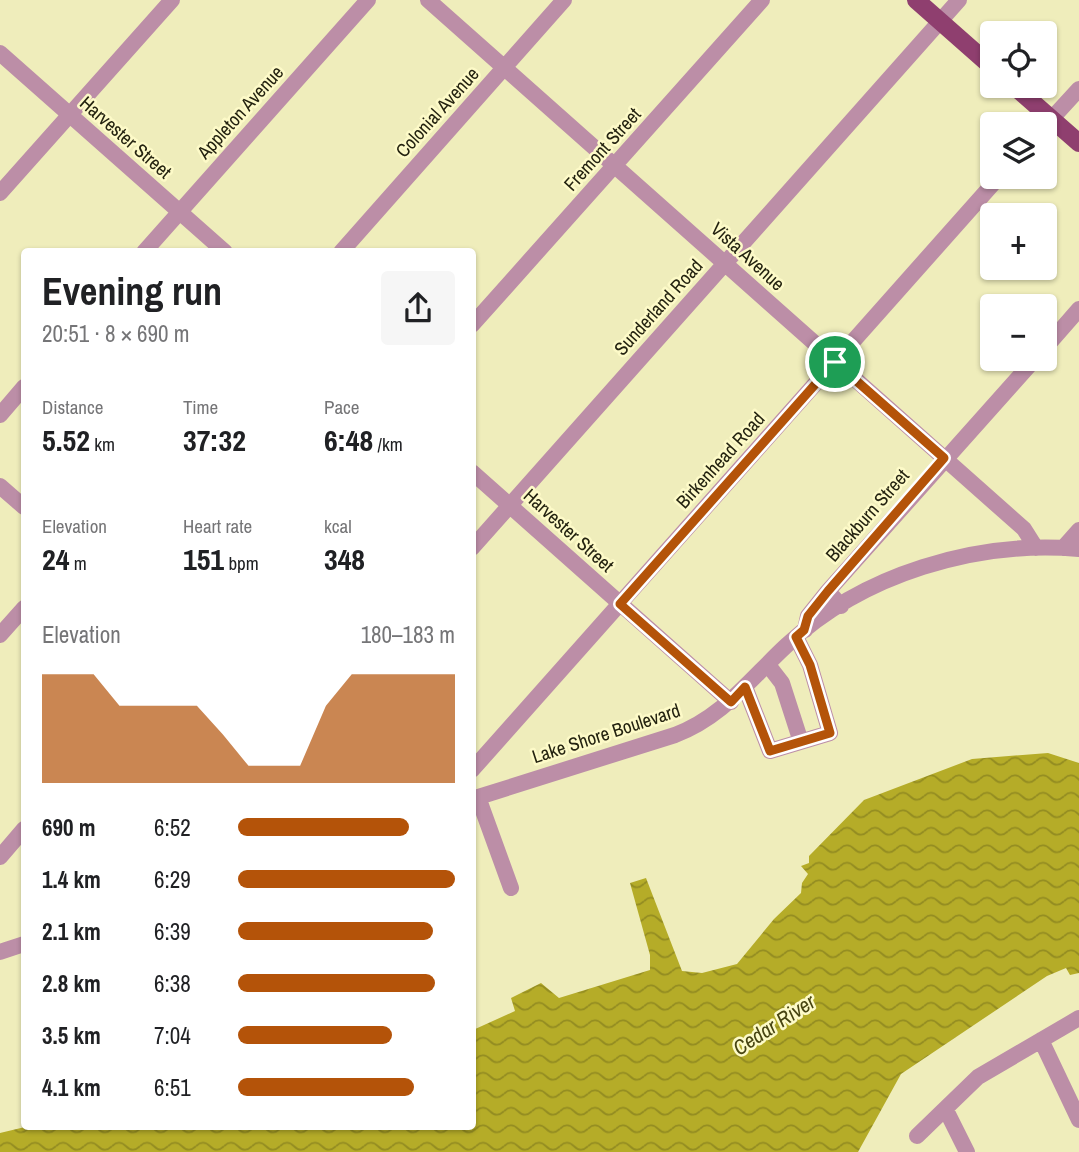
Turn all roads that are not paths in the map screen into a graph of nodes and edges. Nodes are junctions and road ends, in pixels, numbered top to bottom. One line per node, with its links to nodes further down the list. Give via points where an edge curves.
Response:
1 (172, 0): 16 (street)
2 (368, 0): 22 (street, Appleton Avenue)
3 (428, 0): 11 (street, Vista Avenue)
4 (564, 0): 11 (street, Colonial Avenue)
5 (762, 0): 19 (street, Fremont Street)
6 (916, 0): 8 (main road)
7 (959, 0): 8 (street, Sunderland Road)
8 (940, 21): 10 (main road); 26 (street, Sunderland Road)
9 (0, 53): 16 (street, Harvester Street)
10 (980, 56)
11 (504, 68): 19 (street, Vista Avenue); 25 (street, Colonial Avenue)
12 (1079, 89): 15 (street)
13 (1025, 98): 14 (main road)
14 (1039, 112)
15 (1057, 112)
16 (70, 115): 21 (street); 22 (street, Harvester Street)
17 (1057, 128): 18 (main road)
18 (1079, 143)
19 (615, 166): 26 (street, Vista Avenue); 28 (street, Fremont Street)
20 (988, 189): 30 (street, Birkenhead Road)
21 (0, 193)
22 (180, 212): 23 (street, Appleton Avenue); 24 (street, Harvester Street)
23 (148, 248)
24 (220, 248)
25 (345, 248)
26 (725, 263): 30 (street, Vista Avenue); 38 (street, Sunderland Road)
27 (1079, 309): 29 (street)
28 (476, 321)
29 (1057, 334)
30 (835, 362): 34 (street, Vista Avenue); 44 (street, Birkenhead Road)
31 (1024, 371): 34 (street, Blackburn Street)
32 (21, 390): 33 (street)
33 (0, 415)
34 (944, 458): 41 (street, Vista Avenue, via 1024,529); 43 (street, Blackburn Street)
35 (476, 476): 38 (street, Harvester Street)
36 (0, 486): 37 (street)
37 (21, 505)
38 (510, 506): 40 (street, Sunderland Road); 44 (street, Harvester Street)
39 (1079, 530): 42 (street)
40 (476, 544)
41 (1036, 548): 42 (street, Lake Shore Boulevard); 45 (street, Lake Shore Boulevard, via 937,563 890,580)
42 (1071, 548)
43 (828, 591): 45 (street, Blackburn Street); 47 (street)
44 (620, 604): 51 (street, Harvester Street); 53 (street, Birkenhead Road)
45 (841, 606): 47 (street, Lake Shore Boulevard)
46 (21, 611): 48 (street)
47 (800, 633): 49 (street, Lake Shore Boulevard); 52 (street, via 830,733)
48 (0, 635)
49 (768, 665): 50 (street, Lake Shore Boulevard); 52 (street, via 782,683)
50 (745, 687): 51 (street, Lake Shore Boulevard); 52 (street, via 770,751)
51 (731, 702): 54 (street, Lake Shore Boulevard, via 686,730)
52 (801, 742)
53 (476, 766)
54 (476, 798)
55 (476, 800): 58 (street)
56 (21, 832): 57 (street)
57 (0, 857)
58 (511, 888)
59 (21, 945): 60 (street)
60 (0, 952)
61 (1079, 1018): 62 (street)
62 (1041, 1040): 63 (street, via 978,1077); 64 (street)
63 (946, 1110): 65 (street); 66 (street)
64 (1079, 1120)
65 (917, 1136)
66 (967, 1152)

